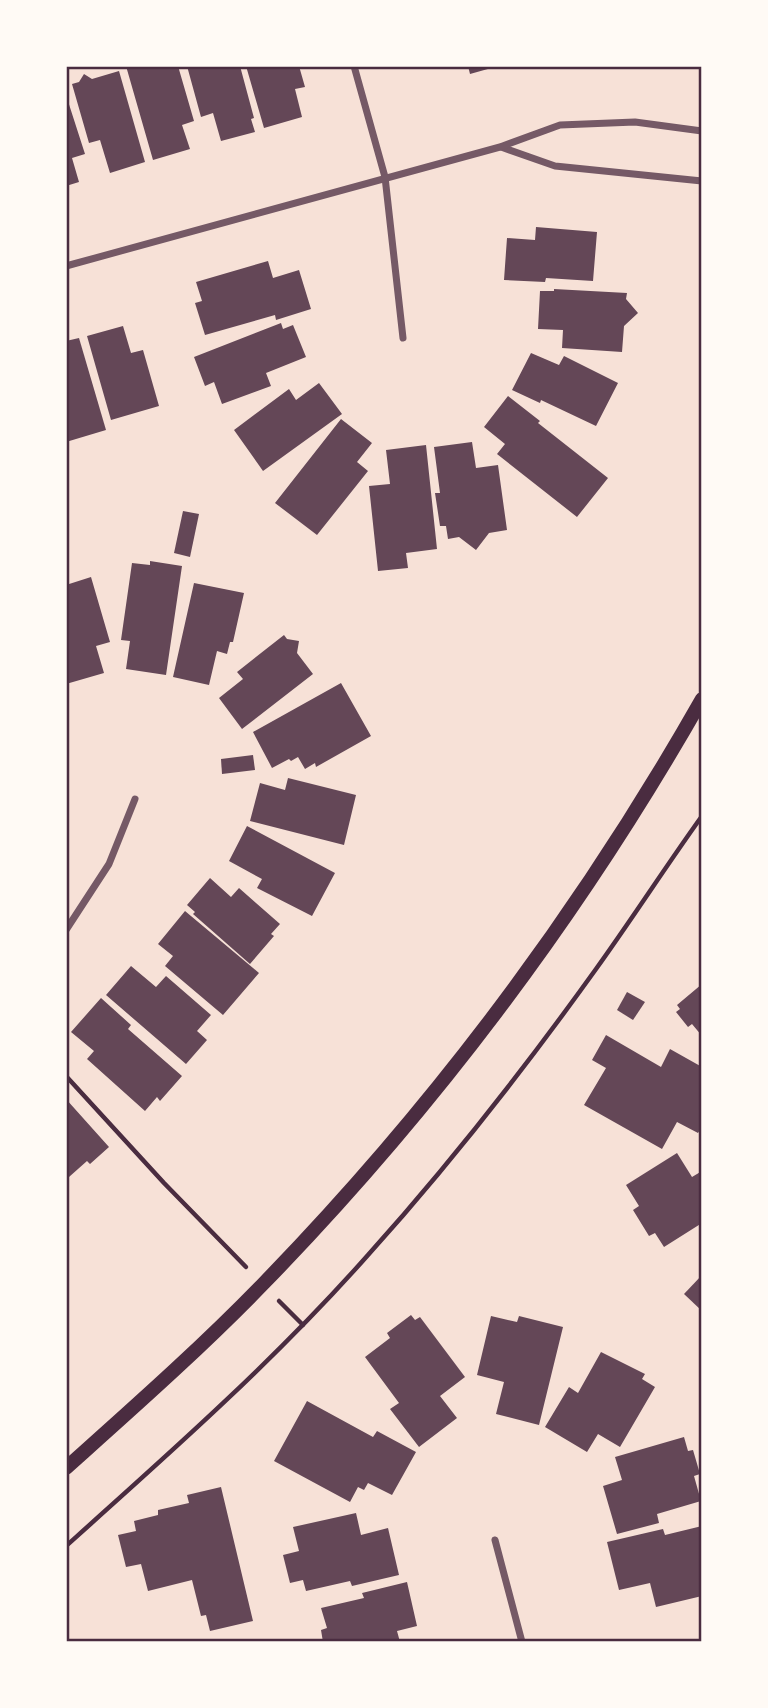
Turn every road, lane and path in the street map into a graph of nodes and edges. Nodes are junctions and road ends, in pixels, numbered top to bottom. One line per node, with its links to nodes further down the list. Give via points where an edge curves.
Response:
1 (354, 66): 4 (street)
2 (702, 131): 3 (street, via 635,122 560,125)
3 (500, 147): 4 (street); 5 (street, via 555,166)
4 (385, 177): 6 (street); 7 (street)
5 (702, 181)
6 (66, 266)
7 (403, 338)
8 (702, 699): 16 (main road, via 597,873 450,1073 262,1285)
9 (135, 799): 11 (street, via 109,864)
10 (702, 816): 15 (path, via 508,1087 368,1256)
11 (66, 930)
12 (66, 1076): 13 (path)
13 (247, 1268)
14 (283, 1304): 15 (path)
15 (303, 1325): 18 (path)
16 (66, 1468)
17 (495, 1540): 19 (street)
18 (66, 1545)
19 (522, 1642)

